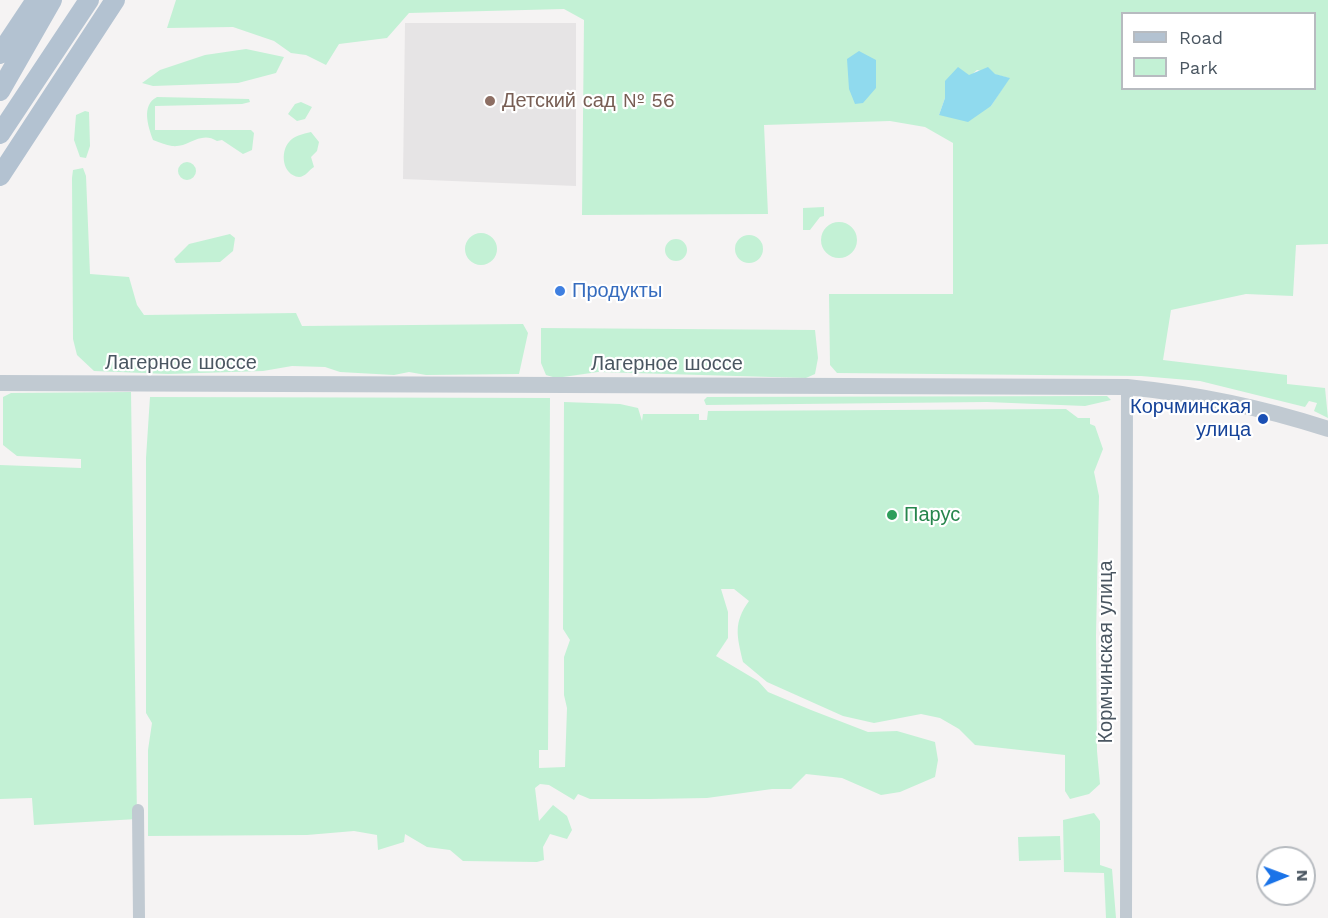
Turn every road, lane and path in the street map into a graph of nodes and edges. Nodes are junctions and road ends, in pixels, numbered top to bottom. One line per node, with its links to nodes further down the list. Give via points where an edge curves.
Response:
1 (36, 0): 5 (main road)
2 (52, 0): 6 (main road)
3 (88, 0): 7 (main road)
4 (115, 0): 8 (main road)
5 (0, 54)
6 (0, 91)
7 (0, 134)
8 (0, 176)
9 (0, 383): 10 (street, Лагерное шоссе)
10 (1127, 387): 11 (street, Лагерное шоссе, via 1191,393 1245,404); 14 (street, Кормчинская улица)
11 (1328, 429)
12 (138, 810): 13 (street)
13 (139, 918)
14 (1126, 918)

